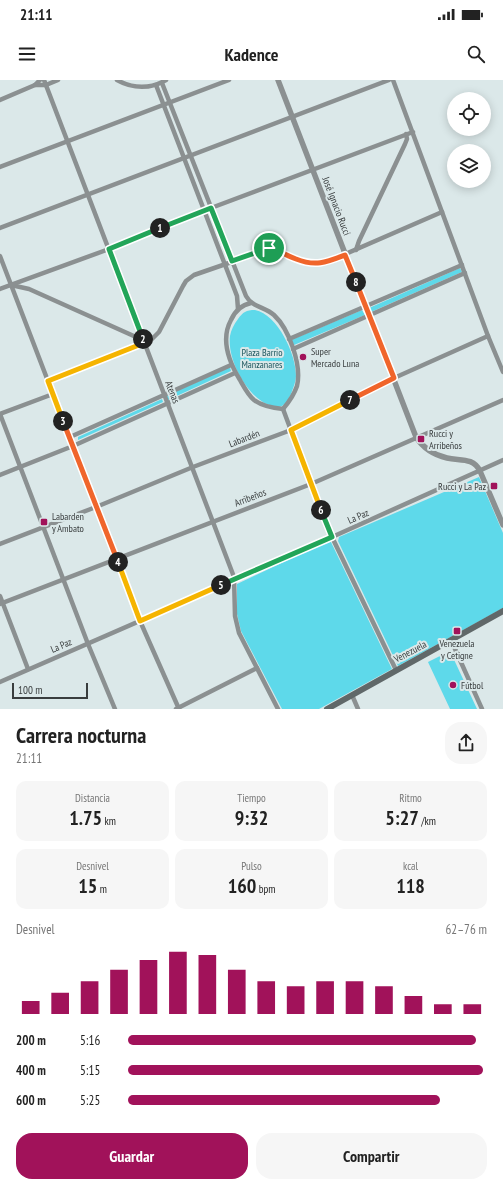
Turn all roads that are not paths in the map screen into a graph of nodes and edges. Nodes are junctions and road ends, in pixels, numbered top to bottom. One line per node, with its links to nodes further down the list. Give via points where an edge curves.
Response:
1 (40, 80): 10 (street)
2 (58, 80): 9 (street)
3 (117, 80): 11 (street, via 134,87)
4 (229, 80): 13 (street)
5 (278, 80): 15 (street, José Ignacio Rucci)
6 (389, 80): 15 (street)
7 (393, 80): 16 (street)
8 (164, 81): 11 (street); 13 (street)
9 (45, 83): 10 (street); 18 (street, Atenas)
10 (35, 85): 12 (street)
11 (156, 85): 14 (street)
12 (0, 100)
13 (170, 102): 14 (street); 19 (street)
14 (163, 104): 18 (street); 20 (street)
15 (293, 117): 19 (street); 22 (street, José Ignacio Rucci)
16 (413, 132): 17 (street); 26 (street)
17 (406, 134): 22 (street); 29 (street, via 405,144)
18 (67, 140): 21 (street); 23 (street, Atenas)
19 (191, 156): 20 (street); 24 (street)
20 (184, 158): 23 (street); 25 (street)
21 (0, 167)
22 (314, 170): 24 (street); 30 (street, José Ignacio Rucci)
23 (88, 194): 27 (street); 28 (street, Atenas)
24 (211, 208): 25 (street); 32 (street)
25 (204, 211): 28 (street); 33 (street)
26 (442, 212): 29 (street); 34 (street)
27 (0, 228)
28 (109, 249): 36 (street); 45 (street, Atenas)
29 (356, 250): 30 (street)
30 (345, 255): 32 (street, via 322,263 310,264 269,248); 41 (street, José Ignacio Rucci)
31 (0, 256): 37 (street)
32 (232, 261): 33 (street); 40 (street)
33 (224, 264): 42 (street, via 237,296); 47 (street, via 194,275 186,282 159,332)
34 (462, 266): 35 (street); 41 (street)
35 (465, 273): 43 (street); 44 (street)
36 (26, 280): 37 (street); 39 (street, via 25,285)
37 (11, 285): 38 (street); 39 (street); 53 (street)
38 (0, 289)
39 (28, 289): 45 (street, via 136,337)
40 (251, 303): 42 (street); 46 (street, via 276,317)
41 (366, 306): 43 (street, José Ignacio Rucci); 46 (street)
42 (238, 309): 49 (street, via 229,322 226,334)
43 (369, 315): 48 (street); 52 (street, José Ignacio Rucci)
44 (488, 336): 50 (street); 52 (street, Labardén)
45 (142, 337): 47 (street, Atenas)
46 (289, 339): 48 (street)
47 (144, 343): 53 (street); 55 (street, Atenas)
48 (293, 349): 58 (street, via 298,368 297,385)
49 (231, 365): 51 (street); 55 (street)
50 (503, 372)
51 (236, 373): 57 (street); 58 (street, via 256,401)
52 (394, 378): 60 (street, Labardén); 62 (street, José Ignacio Rucci)
53 (48, 381): 54 (street)
54 (53, 394): 59 (street); 61 (street)
55 (164, 395): 57 (street, Atenas); 61 (street)
56 (503, 400): 62 (street, Arribeños)
57 (168, 403): 63 (street); 66 (street, Atenas)
58 (283, 409): 60 (street)
59 (0, 414): 65 (street)
60 (291, 430): 66 (street, Labardén); 69 (street)
61 (70, 437): 63 (street)
62 (416, 437): 67 (street, José Ignacio Rucci, via 433,453 472,462); 69 (street, Arribeños)
63 (73, 446): 65 (street); 70 (street)
64 (503, 460): 67 (street, La Paz)
65 (20, 467): 68 (street); 73 (street)
66 (193, 467): 70 (street, Labardén); 71 (street, Atenas)
67 (480, 471): 72 (street); 74 (street, La Paz)
68 (0, 475)
69 (311, 484): 71 (street, Arribeños); 74 (street)
70 (96, 507): 73 (street, Labardén); 76 (street)
71 (213, 521): 76 (street, Arribeños); 77 (street, Atenas)
72 (503, 525)
73 (43, 527): 75 (street, Labardén); 78 (street)
74 (332, 537): 77 (street, La Paz); 87 (street)
75 (0, 544)
76 (116, 558): 78 (street, Arribeños); 82 (street)
77 (234, 579): 82 (street, La Paz); 85 (street, Atenas, via 237,626)
78 (63, 580): 80 (street, Arribeños); 84 (street)
79 (0, 596): 80 (street)
80 (1, 604): 86 (street)
81 (503, 611): 83 (main road, Venezuela)
82 (140, 621): 84 (street, La Paz); 91 (street)
83 (451, 640): 87 (main road, Venezuela); 95 (street)
84 (88, 644): 86 (street, La Paz); 90 (street)
85 (257, 668): 91 (street); 92 (street, Atenas)
86 (28, 669): 88 (street, La Paz)
87 (396, 670): 89 (main road, Venezuela)
88 (0, 682)
89 (352, 695): 93 (main road, Venezuela); 94 (street)
90 (115, 709)
91 (178, 709)
92 (278, 709)
93 (327, 709)
94 (358, 709)
95 (482, 709)

